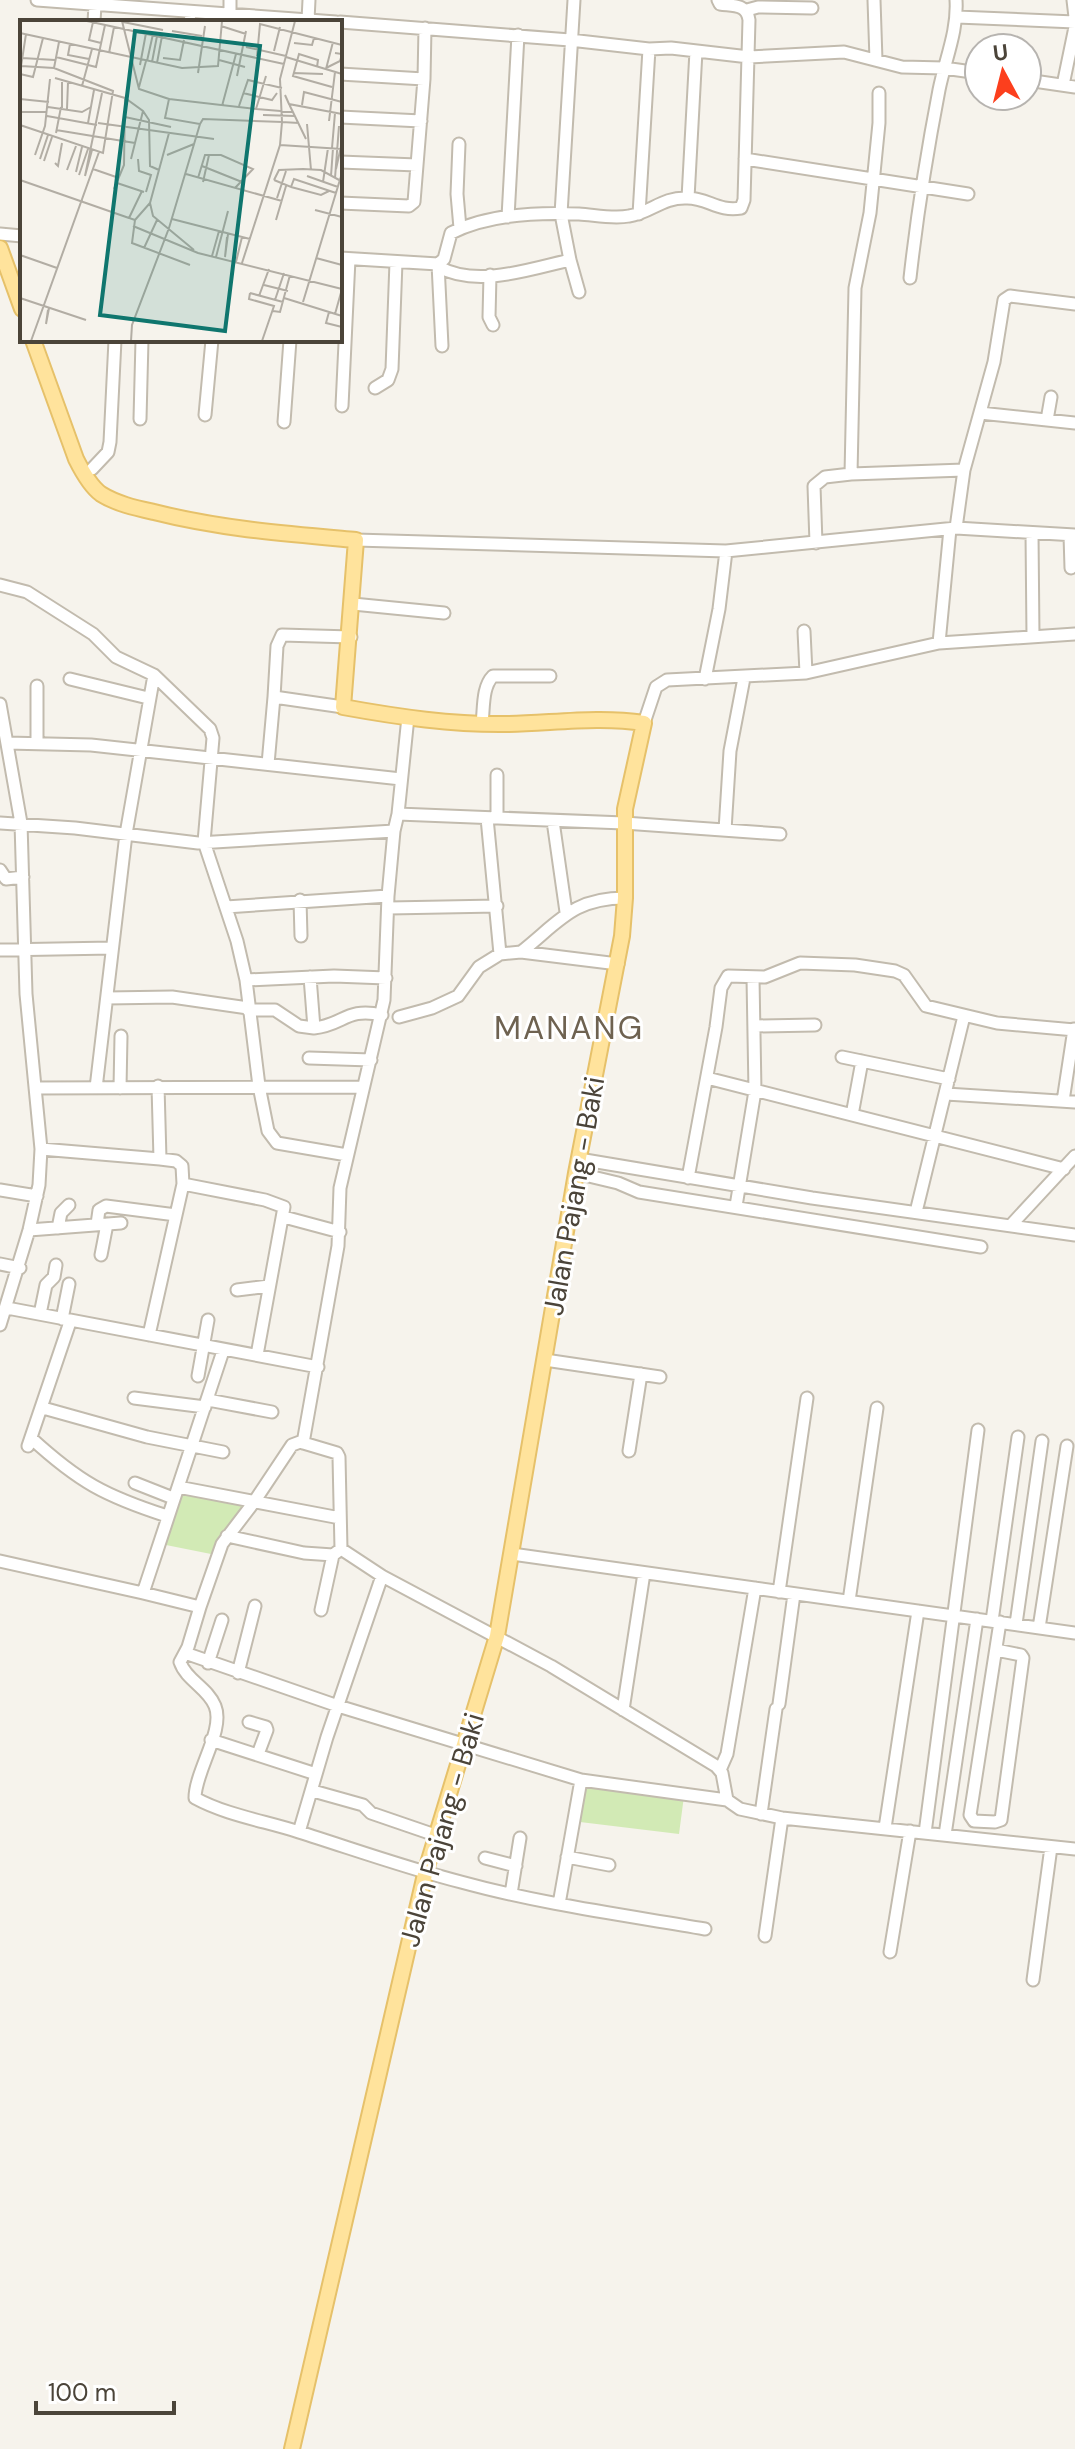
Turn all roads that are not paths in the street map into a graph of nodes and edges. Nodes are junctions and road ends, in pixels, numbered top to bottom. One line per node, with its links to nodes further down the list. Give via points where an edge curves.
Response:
1 (37, 0): 9 (street)
2 (230, 0): 14 (street)
3 (309, 0): 20 (street)
4 (574, 0): 25 (street)
5 (718, 0): 13 (street)
6 (874, 0): 29 (street)
7 (956, 0): 15 (street)
8 (1073, 0): 22 (street)
9 (95, 5): 10 (street); 16 (street)
10 (131, 7): 12 (street); 17 (street)
11 (812, 8): 13 (street)
12 (152, 9): 14 (street); 18 (street)
13 (747, 10): 28 (street)
14 (232, 17): 19 (street)
15 (957, 17): 22 (street); 30 (street)
16 (94, 20)
17 (130, 20)
18 (152, 20)
19 (275, 20): 20 (street)
20 (308, 20)
21 (342, 22): 23 (street)
22 (1075, 22): 35 (street)
23 (425, 28): 24 (street); 33 (street)
24 (518, 35): 25 (street); 50 (street)
25 (570, 40): 26 (street); 48 (street)
26 (649, 49): 27 (street); 49 (street)
27 (696, 51): 28 (street); 46 (street)
28 (749, 57): 29 (street, via 844,52); 40 (street)
29 (876, 60): 30 (street)
30 (944, 68): 31 (street); 44 (street)
31 (963, 71)
32 (342, 74): 33 (street)
33 (424, 79): 38 (street)
34 (1043, 82): 35 (street)
35 (1069, 86)
36 (879, 93): 43 (street)
37 (342, 117): 38 (street)
38 (421, 121): 42 (street)
39 (459, 144): 51 (street)
40 (745, 159): 43 (street); 46 (street, via 741,208 721,209)
41 (342, 162): 42 (street)
42 (417, 165): 47 (street, via 414,202 409,206)
43 (872, 179): 44 (street); 82 (street, via 855,288)
44 (923, 187): 45 (street); 60 (street)
45 (968, 194)
46 (688, 198): 49 (street, via 665,200)
47 (342, 203)
48 (561, 214): 49 (street); 50 (street); 56 (street)
49 (639, 214)
50 (508, 217): 51 (street)
51 (460, 228): 58 (street, via 451,233)
52 (0, 234): 53 (street)
53 (20, 236)
54 (0, 248): 62 (main road)
55 (344, 258): 57 (street); 73 (street)
56 (570, 260): 59 (street); 61 (street)
57 (396, 262): 58 (street); 71 (street, via 392,369 388,380)
58 (439, 265): 59 (street, via 457,274); 70 (street)
59 (490, 275): 64 (street)
60 (910, 278)
61 (579, 292)
62 (20, 303)
63 (1075, 304): 74 (street, via 1010,296 1004,300)
64 (493, 325)
65 (34, 342): 81 (main road, via 76,459)
66 (115, 342): 81 (street, via 110,442)
67 (142, 342): 76 (street)
68 (212, 342): 75 (street)
69 (290, 342): 78 (street)
70 (442, 346)
71 (375, 388)
72 (1051, 397): 77 (street)
73 (342, 406)
74 (980, 413): 77 (street); 80 (street)
75 (205, 415)
76 (140, 419)
77 (1047, 420): 79 (street)
78 (284, 422)
79 (1075, 423)
80 (964, 470): 82 (street); 83 (street)
81 (89, 473): 86 (main road, via 98,491 126,505 193,522)
82 (851, 474): 87 (street, via 825,477 814,486)
83 (953, 529): 84 (street); 87 (street); 97 (street)
84 (1032, 533): 85 (street); 96 (street)
85 (1072, 535): 89 (street)
86 (356, 540): 88 (street); 91 (main road)
87 (816, 543): 88 (street)
88 (726, 551): 103 (street)
89 (1071, 568)
90 (0, 585): 99 (street, via 27,592 93,634 116,657)
91 (353, 604): 92 (street); 95 (main road)
92 (444, 613)
93 (804, 631): 98 (street)
94 (1075, 634): 96 (street)
95 (351, 637): 105 (street, via 282,635); 108 (main road)
96 (1033, 637): 97 (street)
97 (939, 643): 98 (street)
98 (806, 673): 101 (street)
99 (154, 675): 106 (street); 115 (street, via 210,729)
100 (550, 676): 110 (street, via 493,676 486,688)
101 (744, 678): 103 (street); 125 (street, via 730,751)
102 (70, 679): 106 (street)
103 (705, 679): 111 (street, via 661,682)
104 (37, 686): 113 (street)
105 (274, 697): 108 (street); 116 (street)
106 (148, 698): 114 (street)
107 (0, 707): 112 (street)
108 (343, 707): 109 (main road)
109 (408, 717): 110 (main road); 118 (street)
110 (482, 723): 111 (main road)
111 (644, 723): 124 (main road, Jalan Pajang - Baki)
112 (7, 743): 113 (street); 123 (street)
113 (37, 743): 114 (street)
114 (141, 751): 115 (street); 127 (street)
115 (211, 759): 116 (street); 129 (street)
116 (268, 764): 118 (street)
117 (497, 775): 120 (street)
118 (401, 779): 119 (street)
119 (398, 814): 120 (street); 126 (street)
120 (492, 818): 121 (street); 135 (street)
121 (553, 821): 124 (street); 137 (street)
122 (0, 823): 123 (street)
123 (21, 823): 127 (street); 131 (street)
124 (624, 823): 125 (street); 132 (main road, Jalan Pajang - Baki)
125 (725, 830): 128 (street)
126 (394, 831): 129 (street); 134 (street)
127 (126, 834): 129 (street); 139 (street)
128 (780, 834)
129 (201, 843): 136 (street)
130 (0, 870): 131 (street, via 6,879)
131 (23, 877): 141 (street)
132 (625, 898): 137 (street, via 604,898); 144 (main road, Jalan Pajang - Baki)
133 (300, 900): 134 (street); 136 (street); 138 (street)
134 (389, 902): 135 (street); 146 (street)
135 (497, 906): 143 (street)
136 (226, 907): 148 (street)
137 (566, 912): 142 (street)
138 (301, 936)
139 (112, 948): 141 (street); 149 (street)
140 (0, 950): 141 (street)
141 (26, 950): 168 (street)
142 (521, 952): 143 (street); 144 (street)
143 (500, 954): 153 (street, via 479,967 458,996)
144 (618, 964): 180 (main road, Jalan Pajang - Baki)
145 (310, 977): 146 (street); 148 (street); 156 (street)
146 (386, 978): 151 (street)
147 (753, 978): 152 (street, via 800,963 895,971 926,1006); 155 (street); 163 (street, via 725,978)
148 (246, 980): 150 (street)
149 (107, 998): 150 (street, via 172,997); 169 (street)
150 (245, 1008): 156 (street, via 275,1010 299,1026); 166 (street)
151 (382, 1015): 156 (street, via 352,1012); 161 (street)
152 (964, 1016): 157 (street); 164 (street)
153 (399, 1017)
154 (815, 1025): 155 (street)
155 (756, 1026): 171 (street)
156 (314, 1028)
157 (1074, 1030): 173 (street)
158 (121, 1036): 170 (street)
159 (842, 1057): 162 (street)
160 (309, 1058): 161 (street)
161 (371, 1060): 167 (street)
162 (862, 1061): 164 (street); 174 (street)
163 (707, 1078): 171 (street); 182 (street)
164 (949, 1079): 172 (street)
165 (158, 1086): 166 (street); 170 (street); 179 (street)
166 (259, 1086): 167 (street); 177 (street, via 268,1131 277,1143)
167 (363, 1087): 177 (street)
168 (35, 1088): 169 (street); 176 (street)
169 (96, 1088): 170 (street)
170 (120, 1088)
171 (755, 1091): 174 (street); 184 (street)
172 (946, 1094): 173 (street); 175 (street)
173 (1069, 1101)
174 (852, 1115): 175 (street)
175 (936, 1136): 181 (street); 189 (street)
176 (41, 1149): 179 (street); 186 (street)
177 (347, 1155): 197 (street, via 339,1197)
178 (1075, 1156): 181 (street)
179 (160, 1159): 183 (street, via 181,1165)
180 (578, 1166): 182 (street); 188 (street, via 639,1192); 217 (main road, Jalan Pajang - Baki)
181 (1064, 1169): 194 (street)
182 (688, 1178): 184 (street)
183 (183, 1184): 190 (street); 191 (street, via 274,1202 284,1207)
184 (739, 1186): 188 (street); 189 (street)
185 (0, 1190): 186 (street)
186 (37, 1196): 196 (street)
187 (69, 1205): 195 (street)
188 (736, 1206): 198 (street)
189 (912, 1211): 194 (street); 198 (street)
190 (176, 1215): 193 (street, via 106,1206 99,1210); 213 (street)
191 (284, 1217): 197 (street); 206 (street)
192 (121, 1223): 193 (street)
193 (102, 1224): 195 (street); 201 (street)
194 (1011, 1225): 199 (street)
195 (58, 1228): 196 (street)
196 (29, 1230): 204 (street)
197 (340, 1232): 218 (street)
198 (897, 1232): 200 (street)
199 (1075, 1235)
200 (981, 1247)
201 (101, 1255)
202 (0, 1264): 204 (street)
203 (56, 1265): 209 (street)
204 (20, 1268): 208 (street)
205 (69, 1284): 210 (street)
206 (269, 1286): 207 (street); 216 (street)
207 (237, 1290)
208 (7, 1308): 209 (street); 212 (street)
209 (40, 1314): 210 (street)
210 (66, 1320): 213 (street); 225 (street)
211 (208, 1320): 214 (street)
212 (0, 1325)
213 (149, 1335): 214 (street)
214 (205, 1346): 215 (street); 220 (street)
215 (223, 1351): 216 (street); 224 (street)
216 (257, 1355): 218 (street)
217 (545, 1360): 219 (street); 243 (main road, Jalan Pajang - Baki)
218 (318, 1367): 231 (street)
219 (641, 1374): 221 (street); 234 (street)
220 (198, 1376)
221 (660, 1377)
222 (134, 1398): 224 (street)
223 (807, 1398): 248 (street)
224 (207, 1404): 227 (street); 232 (street)
225 (43, 1408): 232 (street); 239 (street, via 30,1442 110,1496)
226 (877, 1408): 251 (street)
227 (272, 1412)
228 (978, 1430): 256 (street)
229 (1018, 1437): 259 (street)
230 (1042, 1441): 260 (street)
231 (303, 1443): 238 (street, via 292,1445); 240 (street, via 339,1454)
232 (192, 1446): 235 (street); 237 (street)
233 (1067, 1446): 261 (street)
234 (629, 1451)
235 (223, 1452)
236 (135, 1483): 237 (street)
237 (176, 1493): 238 (street); 239 (street)
238 (254, 1502): 240 (street); 241 (street)
239 (167, 1516): 249 (street)
240 (340, 1518): 242 (street)
241 (227, 1536): 242 (street, via 304,1553); 253 (street)
242 (337, 1552): 246 (street); 254 (street)
243 (512, 1554): 245 (street); 263 (main road, Jalan Pajang - Baki)
244 (0, 1561): 249 (street)
245 (644, 1573): 247 (street); 269 (street)
246 (382, 1576): 263 (street); 268 (street)
247 (755, 1588): 248 (street); 274 (street)
248 (779, 1592): 250 (street)
249 (143, 1593): 253 (street)
250 (794, 1594): 251 (street); 279 (street)
251 (849, 1601): 255 (street)
252 (255, 1606): 267 (street)
253 (200, 1607): 265 (street)
254 (321, 1610)
255 (918, 1611): 256 (street); 281 (street)
256 (955, 1616): 257 (street); 284 (street)
257 (977, 1619): 259 (street); 285 (street)
258 (222, 1620): 266 (street)
259 (996, 1622): 260 (street); 264 (street)
260 (1016, 1624): 261 (street)
261 (1039, 1628): 262 (street)
262 (1075, 1633)
263 (497, 1636): 269 (street); 272 (main road, Jalan Pajang - Baki)
264 (996, 1650): 264 (street, via 970,1815 974,1821 1001,1820 1023,1658)
265 (185, 1653): 266 (street); 271 (street, via 180,1662 184,1671 216,1708)
266 (208, 1663): 267 (street)
267 (238, 1673): 268 (street)
268 (338, 1706): 272 (street); 275 (street)
269 (623, 1710): 274 (street)
270 (249, 1722): 273 (street, via 267,1730)
271 (211, 1740): 273 (street); 283 (street, via 195,1798)
272 (465, 1745): 276 (street); 286 (main road, Jalan Pajang - Baki)
273 (258, 1754): 275 (street)
274 (720, 1770): 278 (street)
275 (316, 1774): 277 (street)
276 (581, 1780): 278 (street); 290 (street)
277 (313, 1791): 283 (street); 286 (street)
278 (727, 1800): 279 (street)
279 (761, 1814): 280 (street)
280 (782, 1818): 281 (street); 298 (street)
281 (885, 1828): 282 (street)
282 (910, 1831): 284 (street); 299 (street)
283 (299, 1832): 294 (street)
284 (925, 1833): 285 (street)
285 (945, 1835): 288 (street)
286 (438, 1836): 294 (main road, Jalan Pajang - Baki)
287 (520, 1838): 293 (street)
288 (1051, 1847): 289 (street); 300 (street)
289 (1075, 1849)
290 (567, 1857): 292 (street); 296 (street)
291 (485, 1858): 293 (street)
292 (609, 1865)
293 (516, 1866): 295 (street)
294 (425, 1874): 295 (street); 301 (main road, Jalan Pajang - Baki)
295 (511, 1894): 296 (street)
296 (559, 1904): 297 (street)
297 (705, 1929)
298 (765, 1936)
299 (890, 1952)
300 (1033, 1980)
301 (292, 2449)

